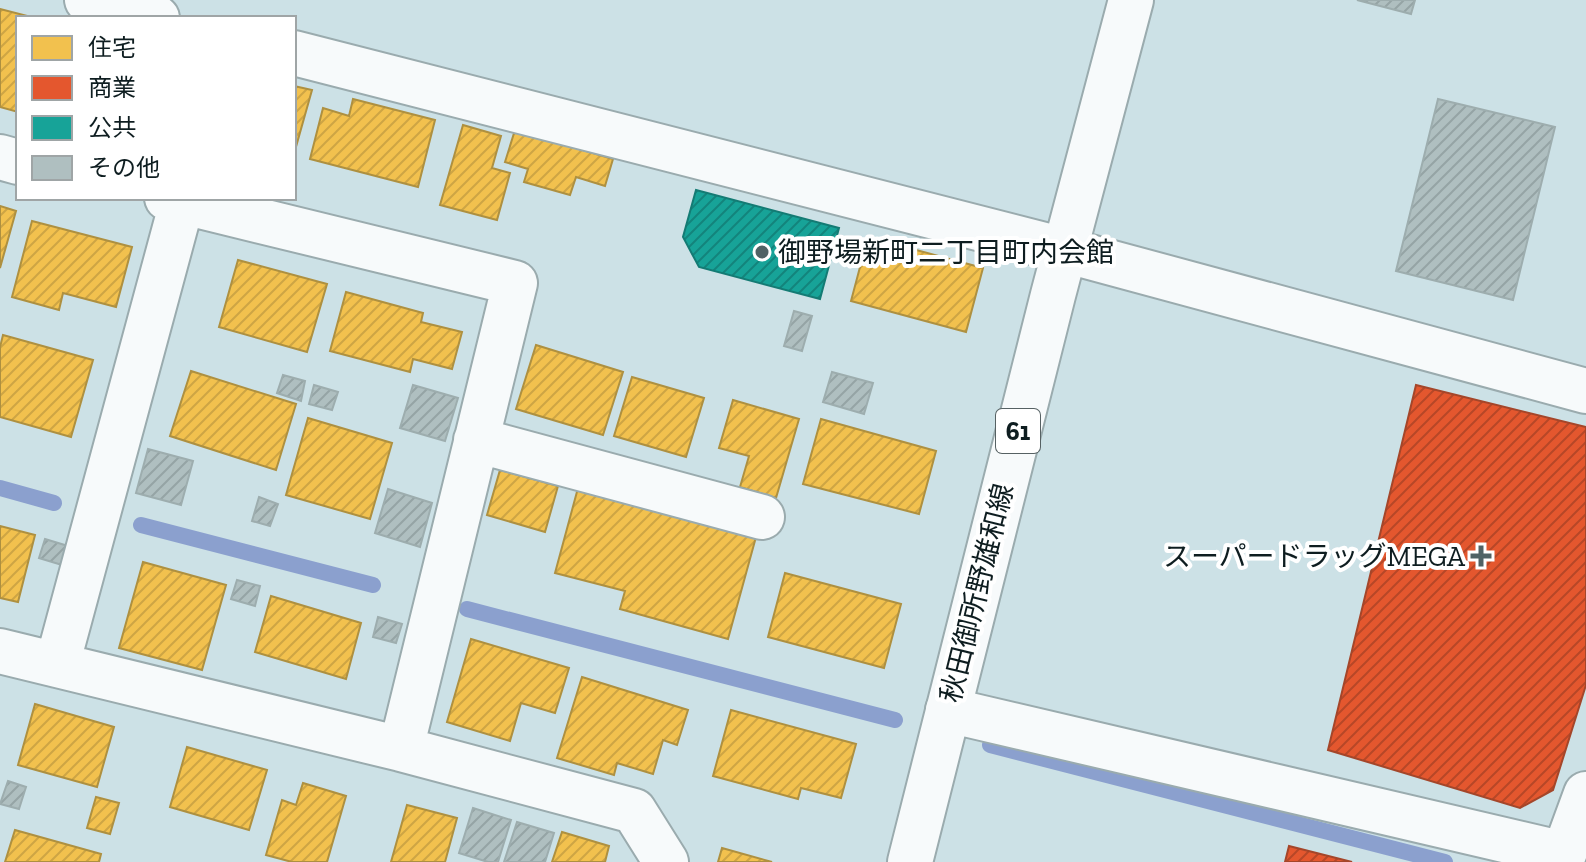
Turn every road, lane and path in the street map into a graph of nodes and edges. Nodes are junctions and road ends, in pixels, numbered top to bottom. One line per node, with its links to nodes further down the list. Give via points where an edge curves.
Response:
1 (87, 0): 3 (street)
2 (1131, 0): 6 (street, 秋田御所野雄和線 / 61)
3 (149, 16)
4 (296, 54): 6 (street)
5 (175, 200): 8 (street, via 515,283); 11 (street)
6 (1064, 250): 7 (street); 12 (street, 秋田御所野雄和線 / 61)
7 (1586, 391)
8 (476, 440): 9 (street); 13 (street)
9 (762, 517)
10 (0, 651): 11 (street)
11 (57, 665): 13 (street)
12 (948, 710): 14 (street, via 1564,854); 16 (street, 秋田御所野雄和線 / 61)
13 (401, 749): 15 (street, via 634,811)
14 (1586, 794)
15 (666, 862)
16 (910, 862)

